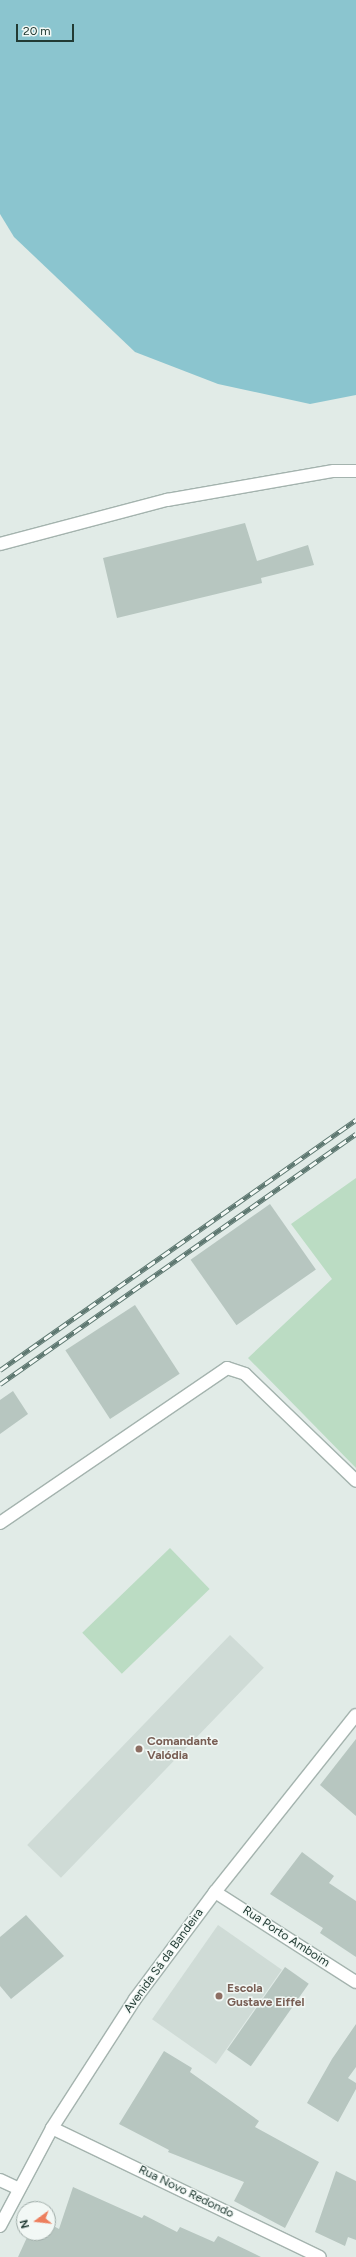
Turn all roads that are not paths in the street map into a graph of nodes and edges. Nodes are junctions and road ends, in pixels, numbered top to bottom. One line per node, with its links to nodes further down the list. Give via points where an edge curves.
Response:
1 (356, 471): 2 (street, via 334,471 167,500)
2 (0, 544)
3 (356, 1481): 4 (street, via 245,1374 226,1368)
4 (0, 1523)
5 (356, 1715): 6 (street, Avenida Sá da Bandeira)
6 (215, 1892): 7 (street, Rua Porto Amboim); 8 (street, Avenida Sá da Bandeira, via 135,1999)
7 (356, 1982)
8 (52, 2128): 10 (street, Avenida Sá da Bandeira); 12 (street, Rua Novo Redondo)
9 (0, 2180): 10 (street)
10 (19, 2189): 11 (street, Avenida Sá da Bandeira)
11 (0, 2226)
12 (320, 2257)

